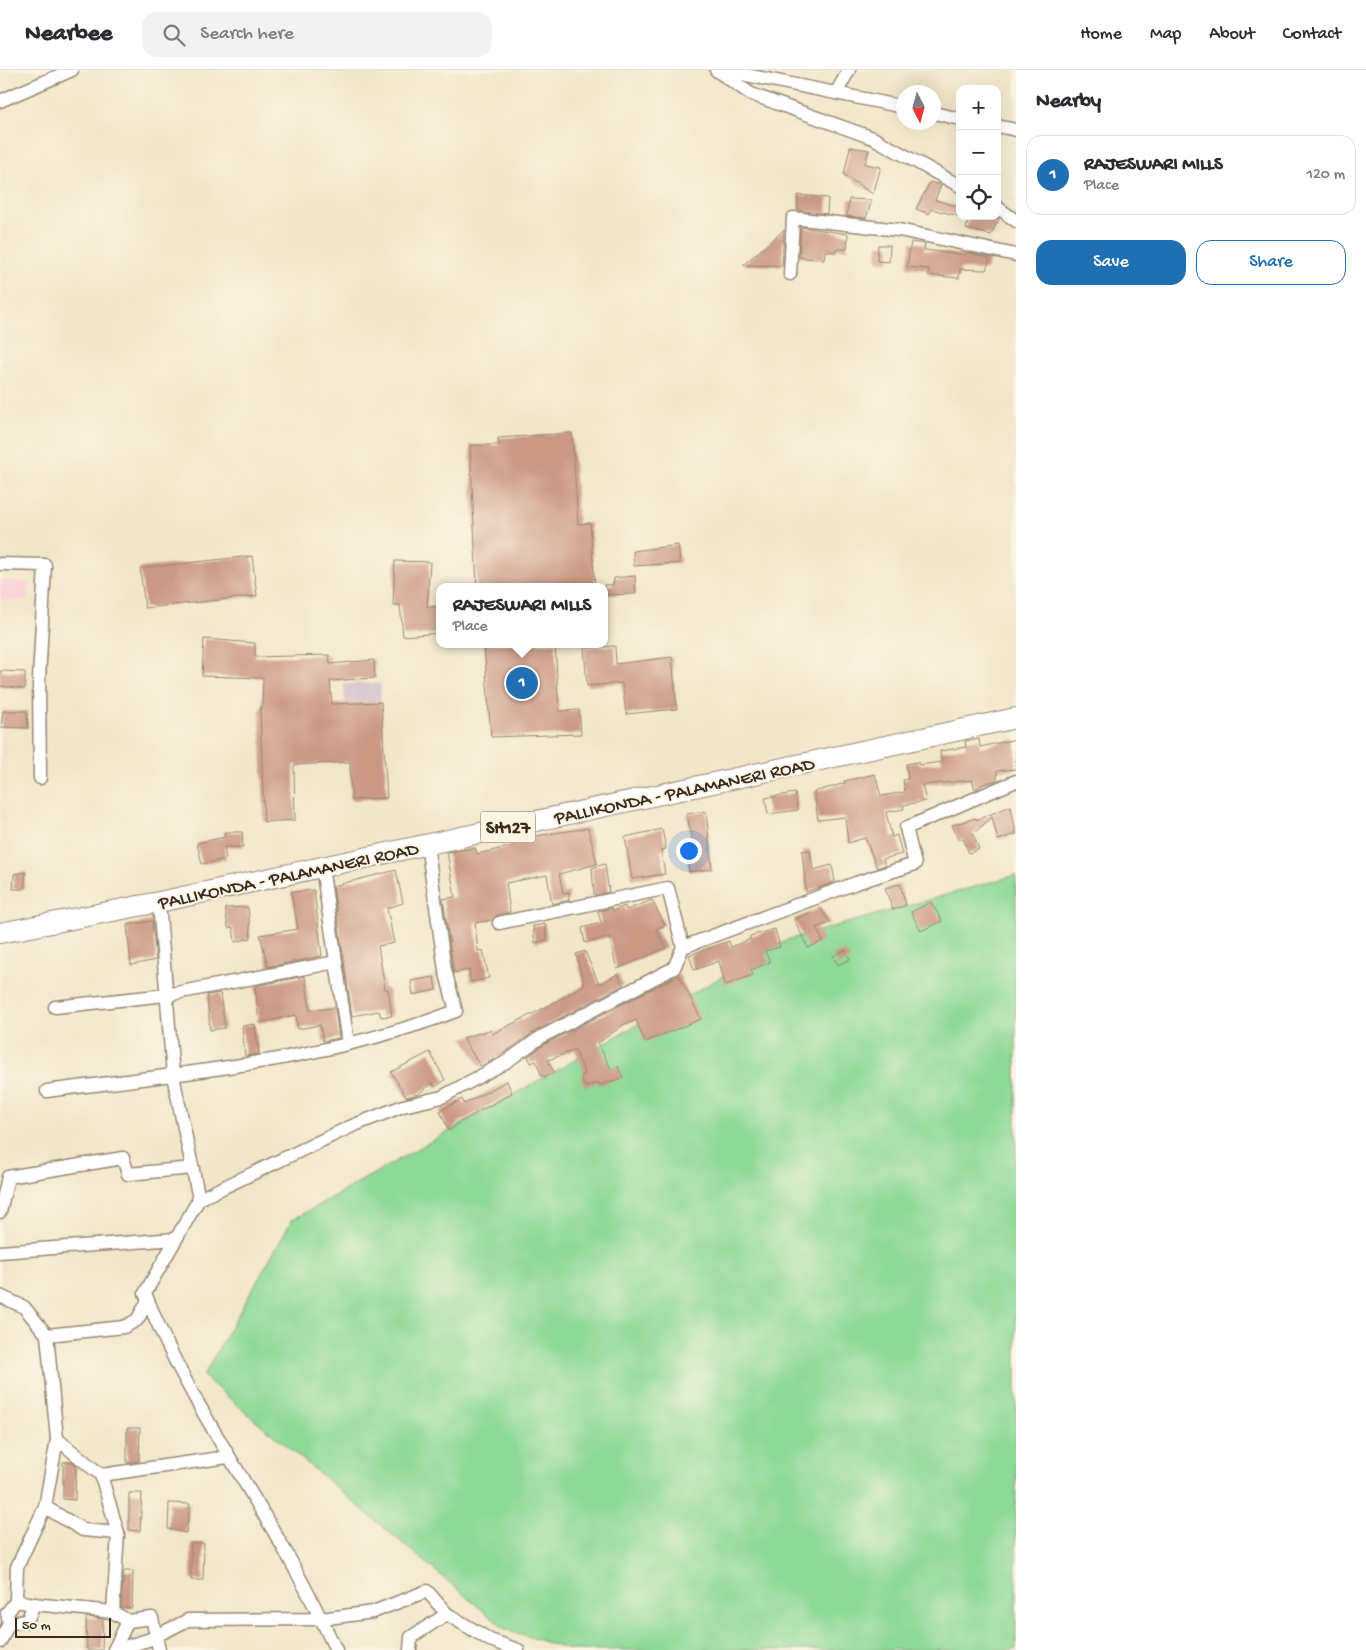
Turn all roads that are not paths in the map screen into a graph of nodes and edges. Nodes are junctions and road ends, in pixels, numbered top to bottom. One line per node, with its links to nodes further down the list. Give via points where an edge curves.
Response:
1 (72, 70): 6 (street)
2 (716, 70): 12 (street, via 751,94 873,138)
3 (722, 70): 5 (street)
4 (849, 70): 5 (street)
5 (836, 93): 7 (street)
6 (0, 101)
7 (896, 105)
8 (941, 115): 9 (street)
9 (956, 118)
10 (1001, 127): 11 (street)
11 (1016, 130)
12 (956, 184)
13 (1001, 210): 14 (street)
14 (1016, 221)
15 (1016, 255): 16 (street, via 899,230 793,218)
16 (790, 274)
17 (0, 564): 19 (street, via 45,565 39,680)
18 (1016, 718): 21 (main road, PALLIKONDA - PALAMANERI ROAD / SH127)
19 (40, 778)
20 (1016, 781): 26 (street, via 906,828 915,864)
21 (427, 844): 22 (main road, PALLIKONDA - PALAMANERI ROAD / SH127); 30 (street, via 445,970 456,1011 412,1028)
22 (322, 867): 23 (main road, PALLIKONDA - PALAMANERI ROAD / SH127); 27 (street)
23 (159, 902): 25 (main road, PALLIKONDA - PALAMANERI ROAD / SH127); 28 (street)
24 (499, 923): 26 (street, via 668,888)
25 (0, 932)
26 (683, 947): 34 (street, via 674,968 541,1037 506,1062 442,1097 403,1106 352,1126)
27 (336, 962): 28 (street); 30 (street)
28 (166, 994): 29 (street); 31 (street)
29 (55, 1007)
30 (348, 1043): 31 (street, via 272,1061)
31 (173, 1076): 32 (street); 33 (street)
32 (47, 1091)
33 (193, 1168): 34 (street); 35 (street, via 128,1174 123,1158 8,1177)
34 (200, 1198): 36 (street)
35 (0, 1212)
36 (176, 1239): 37 (street); 39 (street, via 145,1293)
37 (0, 1252)
38 (0, 1296): 40 (street, via 24,1307)
39 (148, 1300): 40 (street, via 136,1320 124,1326); 42 (street, via 160,1333)
40 (46, 1335): 41 (street)
41 (57, 1439): 43 (street); 44 (street)
42 (228, 1457): 43 (street); 50 (street)
43 (101, 1475): 45 (street)
44 (46, 1507): 45 (street, via 83,1530); 46 (street, via 17,1567)
45 (118, 1533): 48 (street)
46 (16, 1601): 47 (street); 52 (street, via 7,1614)
47 (34, 1604): 48 (street); 52 (street, via 27,1621)
48 (113, 1612): 51 (street)
49 (447, 1614): 50 (street, via 427,1591 373,1612); 58 (street, via 411,1637); 59 (street, via 490,1640)
50 (321, 1619): 53 (street, via 188,1620); 57 (street)
51 (128, 1621): 53 (street, via 152,1618); 55 (street)
52 (9, 1623): 54 (street)
53 (155, 1636): 55 (street); 56 (street)
54 (0, 1642)
55 (114, 1650)
56 (159, 1650)
57 (336, 1650)
58 (410, 1650)
59 (518, 1650)

